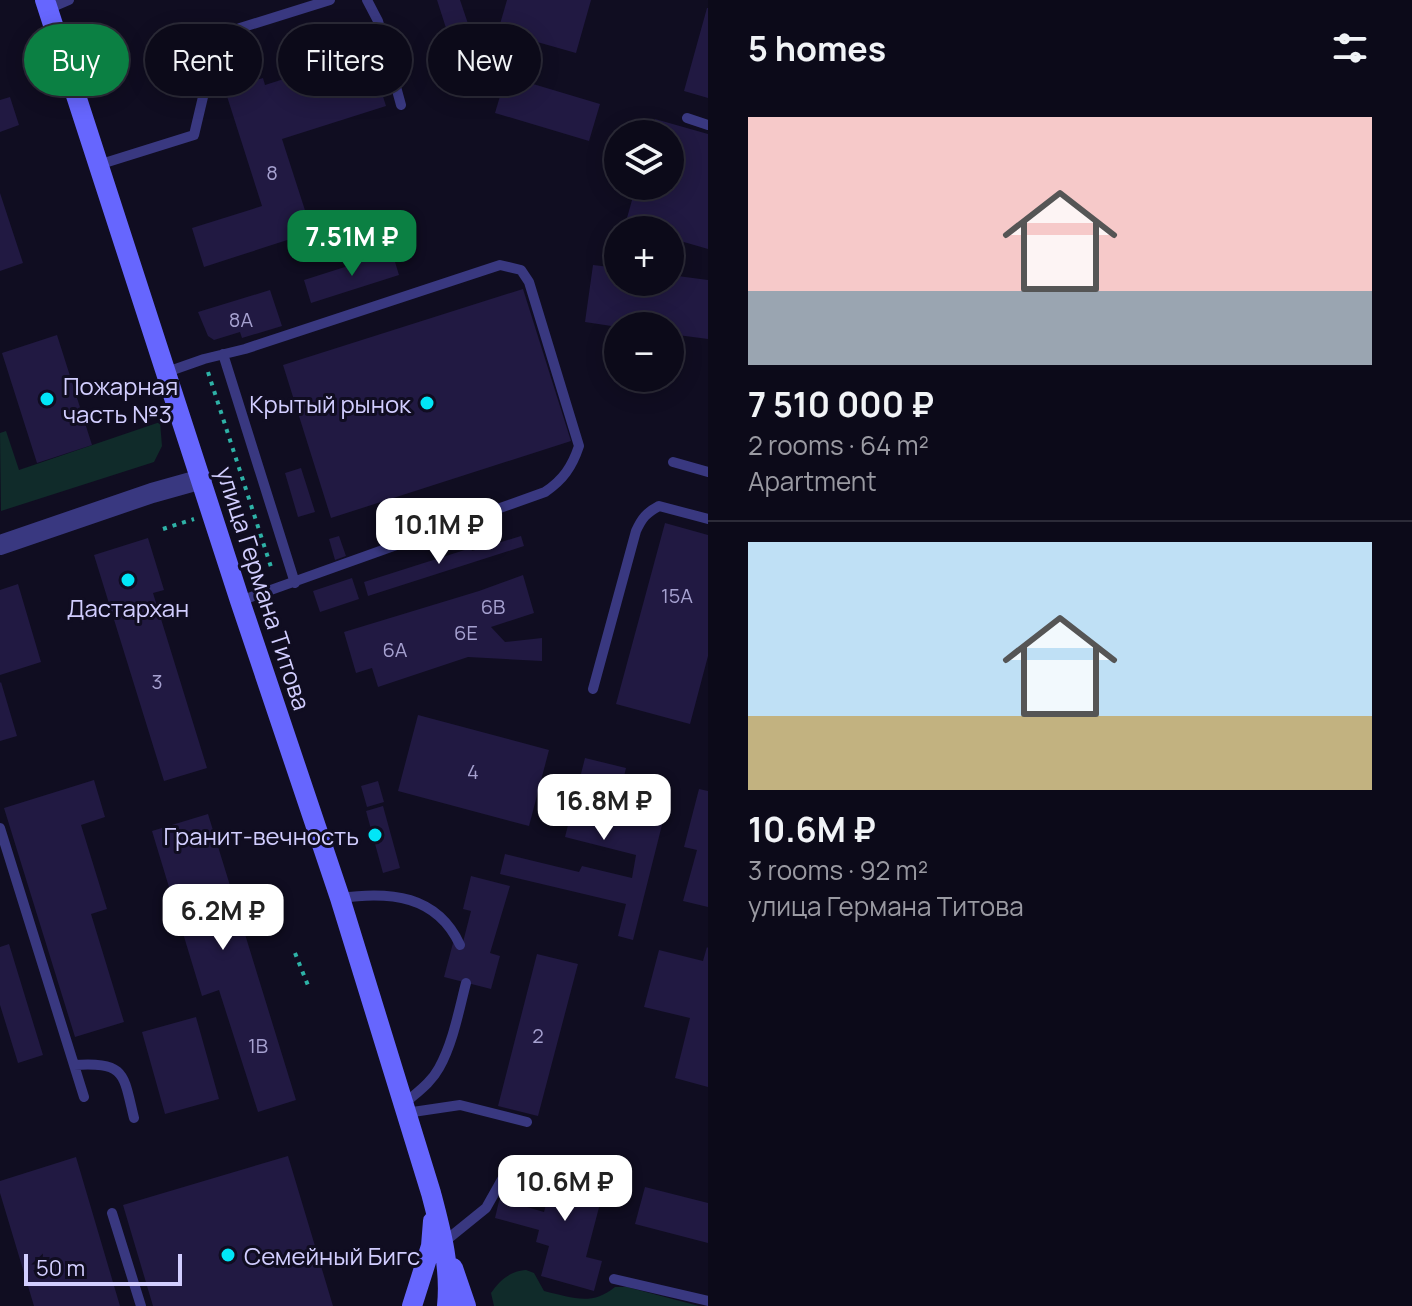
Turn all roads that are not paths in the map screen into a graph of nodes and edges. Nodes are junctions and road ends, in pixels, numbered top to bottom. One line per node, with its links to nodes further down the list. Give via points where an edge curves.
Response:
1 (69, 0): 4 (lane)
2 (330, 0): 8 (lane, via 240,28 211,63 194,135)
3 (367, 0): 5 (lane)
4 (47, 5): 8 (street, улица Германа Титова)
5 (401, 105)
6 (687, 118): 7 (lane)
7 (708, 125)
8 (98, 165): 10 (street, улица Германа Титова)
9 (223, 354): 10 (lane); 16 (lane); 16 (lane, via 500,265 521,270 529,282 579,446 573,464 545,492)
10 (167, 372): 13 (street, улица Германа Титова)
11 (673, 462): 12 (lane)
12 (708, 472)
13 (202, 479): 15 (street); 17 (street, улица Германа Титова)
14 (708, 519): 18 (lane, via 659,506 646,513 636,531)
15 (0, 545)
16 (295, 583): 17 (lane)
17 (240, 601): 20 (street, улица Германа Титова)
18 (593, 689)
19 (0, 828): 23 (lane)
20 (340, 898): 21 (lane, via 375,893 432,909 451,925); 25 (street, улица Германа Титова)
21 (460, 945)
22 (466, 983): 25 (lane, via 439,1067)
23 (74, 1065): 24 (lane); 26 (lane, via 116,1069 124,1077)
24 (84, 1097)
25 (405, 1109): 27 (lane, via 460,1105); 29 (street, улица Германа Титова)
26 (134, 1118)
27 (527, 1122)
28 (504, 1176): 31 (lane, via 486,1208)
29 (431, 1193): 31 (street); 35 (street, via 431,1246)
30 (112, 1213): 34 (lane)
31 (444, 1242): 36 (street); 37 (street)
32 (614, 1279): 33 (lane)
33 (708, 1301)
34 (141, 1306)
35 (412, 1306)
36 (447, 1306)
37 (466, 1306)

